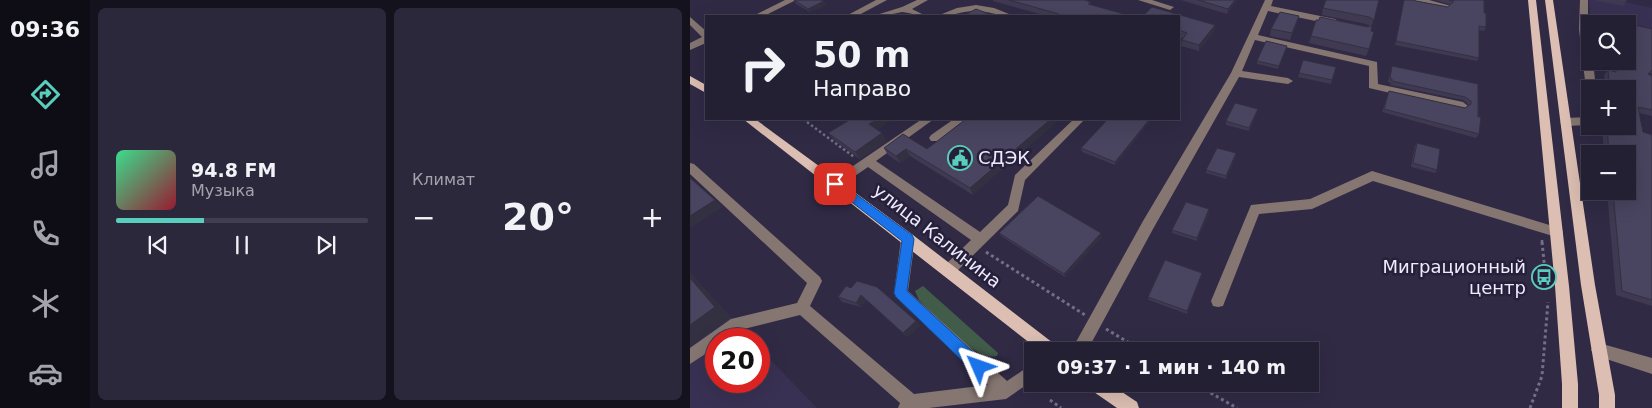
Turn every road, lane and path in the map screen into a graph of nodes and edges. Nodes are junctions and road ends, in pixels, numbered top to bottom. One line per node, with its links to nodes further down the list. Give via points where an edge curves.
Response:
1 (792, 0): 13 (lane)
2 (883, 0): 14 (lane)
3 (924, 0): 12 (lane)
4 (1142, 0): 11 (lane)
5 (1415, 0): 10 (lane)
6 (1532, 0): 44 (main road)
7 (1548, 0): 37 (main road)
8 (1584, 0): 19 (lane)
9 (1268, 4): 21 (lane); 23 (lane)
10 (1447, 6)
11 (1170, 7)
12 (905, 9): 15 (lane); 16 (lane)
13 (759, 15)
14 (852, 15)
15 (881, 15)
16 (920, 15)
17 (944, 15): 18 (lane, via 971,7)
18 (1007, 15)
19 (1584, 15)
20 (690, 20): 22 (lane)
21 (1348, 25)
22 (705, 37)
23 (1253, 37): 26 (lane); 30 (lane, via 1374,64 1372,86)
24 (705, 39): 25 (lane)
25 (690, 47)
26 (1236, 74): 28 (lane); 53 (lane)
27 (690, 78): 29 (main road)
28 (1288, 81)
29 (705, 89)
30 (1463, 106)
31 (752, 120): 42 (main road, улица Калинина)
32 (916, 120): 38 (lane)
33 (928, 120): 38 (lane)
34 (960, 120): 39 (lane)
35 (1079, 120): 46 (lane, via 1019,178 1014,207)
36 (1581, 121): 37 (lane)
37 (1566, 122): 54 (main road)
38 (911, 131): 40 (lane)
39 (935, 138)
40 (869, 162): 42 (lane); 46 (lane)
41 (690, 167): 51 (lane, via 815,281)
42 (835, 184): 45 (main road, улица Калинина)
43 (1541, 227): 44 (lane); 48 (path); 50 (lane, via 1372,176 1312,204 1255,209)
44 (1556, 232): 58 (main road)
45 (908, 239): 47 (main road, улица Калинина); 59 (lane, via 901,293)
46 (981, 240): 47 (lane)
47 (948, 270): 52 (main road, улица Калинина)
48 (1547, 288)
49 (1548, 298): 68 (path, via 1542,376)
50 (1218, 301)
51 (802, 308): 55 (lane, via 736,324); 64 (lane)
52 (1040, 342)
53 (1084, 342)
54 (1599, 350): 56 (lane); 63 (main road)
55 (690, 358)
56 (1652, 366)
57 (1024, 378): 59 (lane)
58 (1570, 384): 69 (main road); 70 (main road)
59 (1006, 391): 64 (lane)
60 (1108, 392): 66 (main road)
61 (1209, 392): 67 (path)
62 (1050, 400): 65 (path)
63 (1609, 404)
64 (908, 405)
65 (1061, 408)
66 (1131, 408)
67 (1237, 408)
68 (1530, 408)
69 (1560, 408)
70 (1570, 408)

